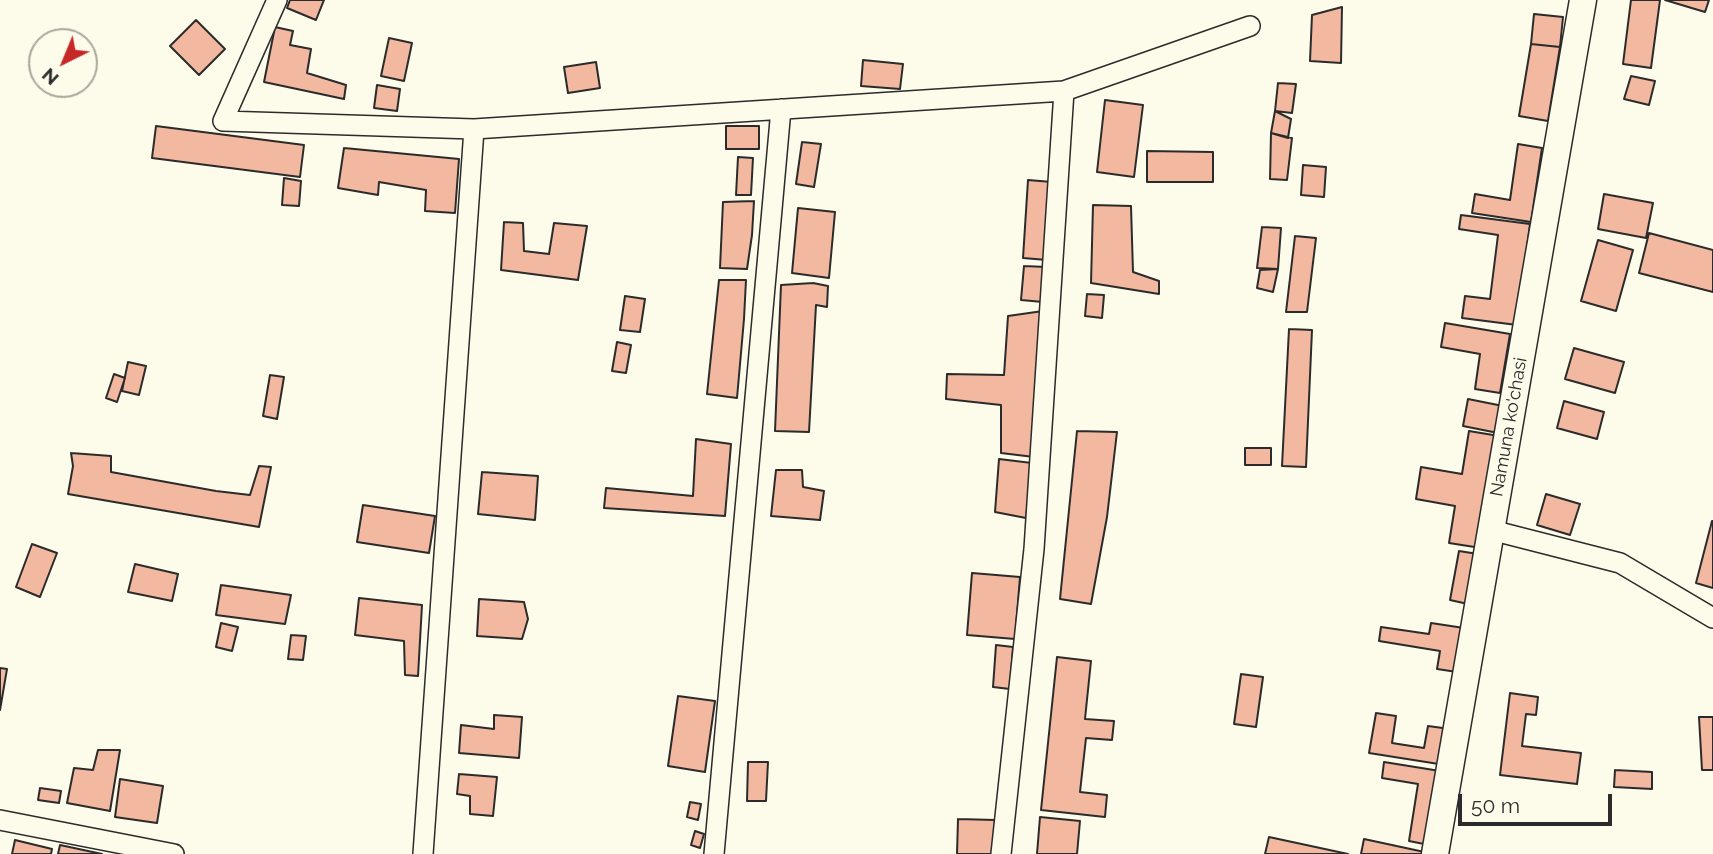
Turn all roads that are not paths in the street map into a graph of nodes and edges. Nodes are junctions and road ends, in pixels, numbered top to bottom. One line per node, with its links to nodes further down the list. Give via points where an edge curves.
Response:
1 (277, 0): 6 (street, via 223,121)
2 (1583, 0): 7 (main road, Namuna ko'chasi)
3 (1250, 26): 4 (street)
4 (1064, 91): 5 (street); 13 (street, via 1034,549)
5 (781, 109): 6 (street); 12 (street)
6 (474, 129): 11 (street)
7 (1491, 530): 8 (street, via 1620,563); 14 (main road, Namuna ko'chasi)
8 (1713, 618)
9 (0, 820): 10 (street)
10 (174, 854)
11 (424, 854)
12 (715, 854)
13 (1001, 854)
14 (1435, 854)

